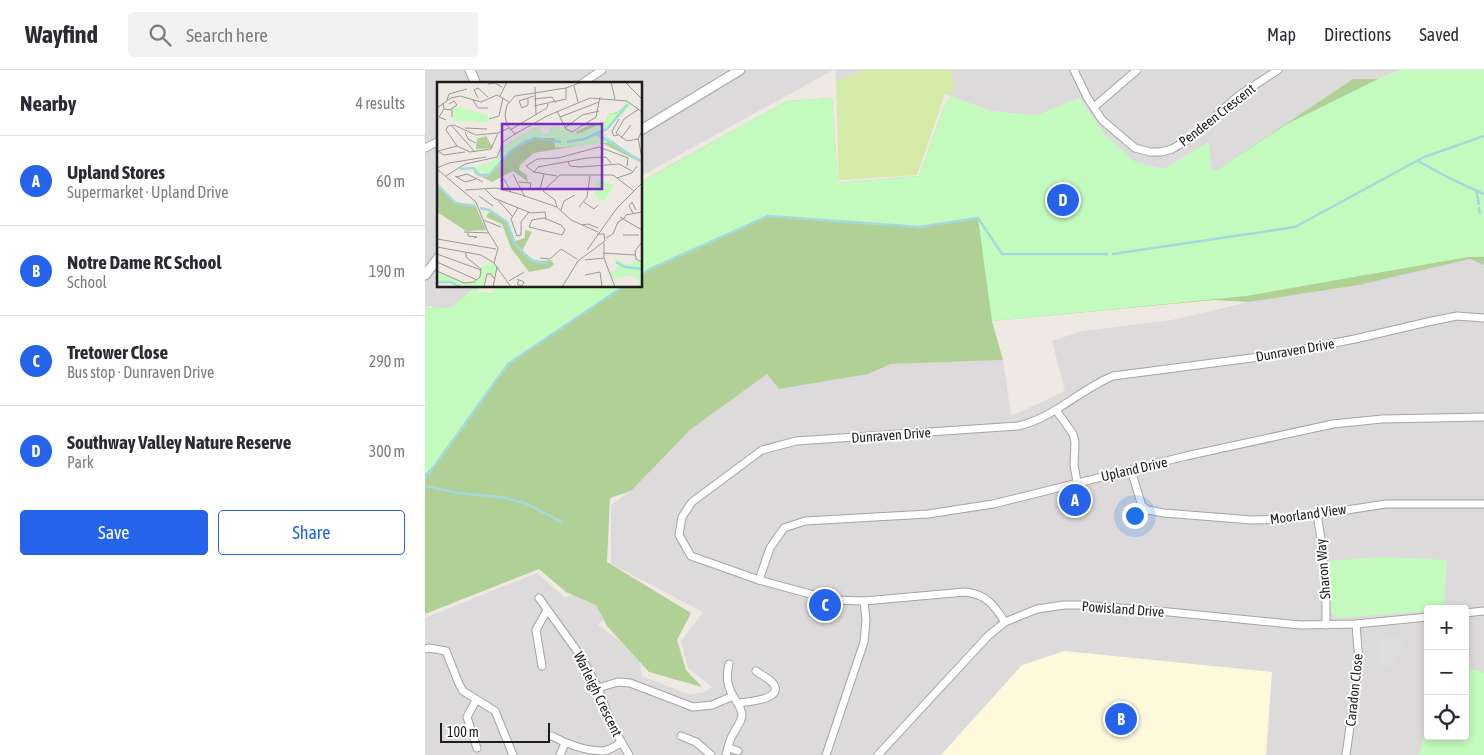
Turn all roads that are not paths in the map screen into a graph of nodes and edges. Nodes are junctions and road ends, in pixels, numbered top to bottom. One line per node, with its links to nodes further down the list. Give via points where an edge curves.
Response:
1 (470, 70): 7 (street)
2 (602, 70): 8 (street)
3 (740, 70): 10 (street)
4 (1075, 70): 9 (street, Pendeen Crescent)
5 (1137, 70): 9 (street)
6 (1278, 70): 9 (street, Pendeen Crescent, via 1238,96 1191,138 1161,152 1135,148 1102,120)
7 (476, 82)
8 (584, 82)
9 (1094, 106)
10 (643, 129)
11 (437, 142): 12 (street)
12 (425, 148)
13 (437, 260): 14 (street)
14 (425, 275)
15 (1484, 318): 16 (street, Dunraven Drive, via 1457,316 1267,356 1113,376 1098,382)
16 (1056, 410): 19 (street, via 1073,434); 22 (street, Dunraven Drive, via 1043,419 1018,426 796,441 762,450 691,502 682,517 679,535 691,556)
17 (1484, 416): 18 (street, Upland Drive, via 1333,424)
18 (1131, 470): 19 (street, Upland Drive); 21 (street, Moorland View, via 1142,506 1148,510 1252,520)
19 (1077, 482): 22 (street, Upland Drive, via 959,510 805,521 784,528 770,548)
20 (1484, 504): 21 (street, Moorland View, via 1386,504)
21 (1317, 514): 31 (street, Sharon Way, via 1325,560)
22 (759, 580): 24 (street, Dunraven Drive, via 831,600)
23 (539, 598): 25 (street, Warleigh Crescent)
24 (864, 601): 29 (street, Dunraven Drive, via 976,593 996,608); 51 (street, via 864,642)
25 (547, 610): 34 (street, via 536,630); 36 (street, Warleigh Crescent, via 580,655)
26 (1484, 611): 27 (street)
27 (1469, 613)
28 (1424, 617): 30 (street, Powisland Drive)
29 (1005, 622): 31 (street, Powisland Drive, via 1037,609 1083,605); 52 (street, Powisland Drive, via 988,636)
30 (1356, 624): 31 (street, Powisland Drive); 53 (street, Caradon Close, via 1359,663)
31 (1326, 625)
32 (425, 650): 38 (street, via 446,651 463,691)
33 (729, 664): 37 (street, via 727,685)
34 (542, 666)
35 (756, 671): 39 (street, via 773,683 775,691 761,699)
36 (597, 688): 37 (street, via 618,682 630,683 693,706 712,705); 43 (street, Warleigh Crescent)
37 (733, 696): 39 (street)
38 (476, 700): 44 (street, via 467,717); 47 (street, via 495,711)
39 (738, 703): 45 (street, via 741,721)
40 (552, 736): 42 (street)
41 (681, 736): 50 (street, via 696,742)
42 (565, 743): 43 (street, via 602,751); 48 (street)
43 (621, 743): 49 (street, Warleigh Crescent)
44 (477, 748)
45 (728, 751): 46 (street)
46 (738, 751)
47 (513, 755)
48 (560, 755)
49 (629, 755)
50 (711, 755)
51 (826, 755)
52 (878, 755)
53 (1346, 755)

